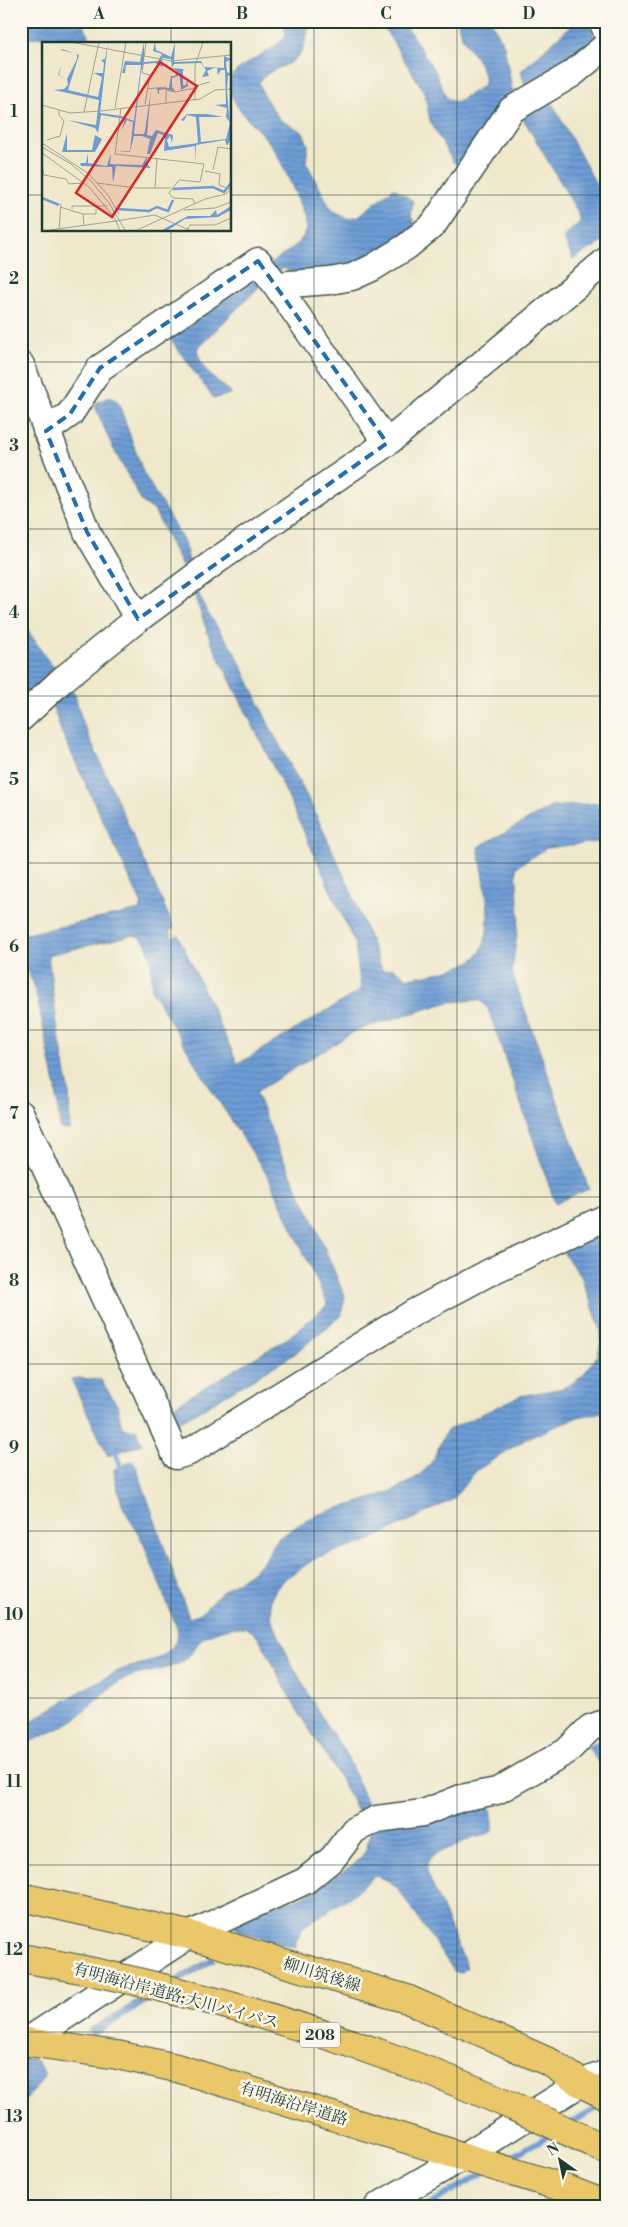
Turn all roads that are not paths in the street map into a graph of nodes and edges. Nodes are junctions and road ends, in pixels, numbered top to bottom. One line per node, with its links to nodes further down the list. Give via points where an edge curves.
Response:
1 (602, 21): 2 (street)
2 (607, 33)
3 (607, 44): 5 (street, via 572,74 511,110 433,225 406,247 352,277)
4 (607, 260): 8 (street)
5 (276, 285): 7 (street, via 258,262 100,368 70,414); 8 (street)
6 (21, 365): 7 (street)
7 (46, 431): 9 (street, via 87,532)
8 (387, 443): 9 (street)
9 (138, 619): 10 (street)
10 (22, 717)
11 (21, 1114): 12 (street, via 176,1456 197,1447 413,1313 490,1272)
12 (607, 1217)
13 (607, 1722): 15 (street, via 590,1728 568,1751 497,1791 461,1798 423,1814 377,1819 354,1830 333,1858 305,1881)
14 (21, 1898): 15 (main road, 柳川筑後線)
15 (189, 1935): 18 (street); 19 (main road, 柳川筑後線, via 407,1999)
16 (21, 1950): 20 (main road, 有明海沿岸道路;大川バイパス / 208, via 154,1977 282,2011 406,2052)
17 (21, 1958): 21 (main road, 有明海沿岸道路;大川バイパス / 208, bridge, via 87,1970 187,1995 402,2061)
18 (23, 2043): 22 (main road, 有明海沿岸道路, via 117,2055 177,2068)
19 (598, 2085): 22 (street)
20 (607, 2139)
21 (607, 2150)
22 (463, 2157): 23 (main road, 有明海沿岸道路, via 561,2187); 24 (street)
23 (607, 2205)
24 (378, 2206)

